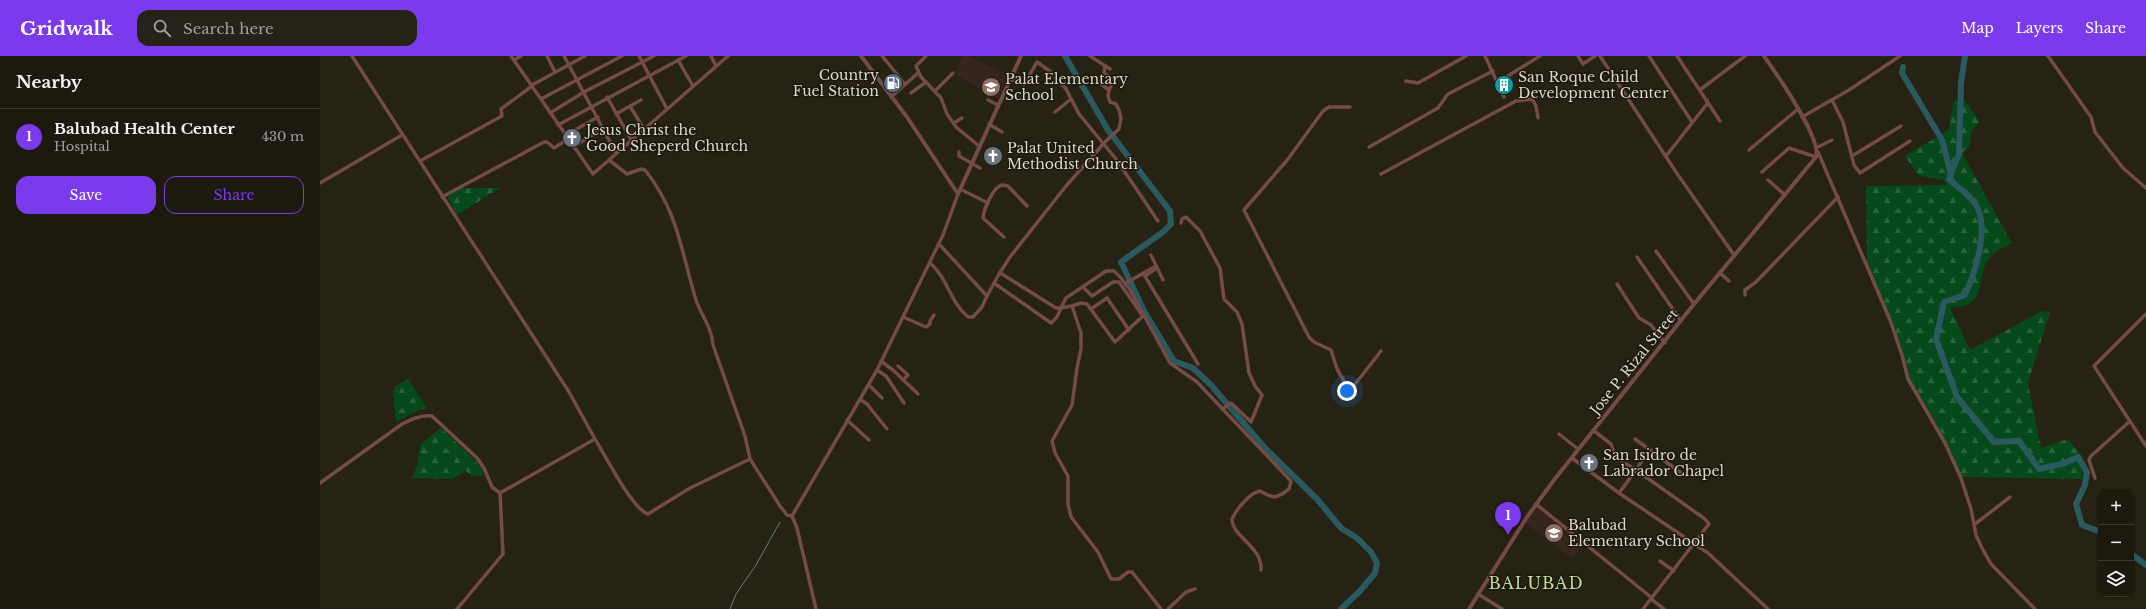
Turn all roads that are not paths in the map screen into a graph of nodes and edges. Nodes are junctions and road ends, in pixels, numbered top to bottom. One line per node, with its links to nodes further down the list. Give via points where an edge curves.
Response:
1 (352, 56): 87 (street, via 393,117)
2 (511, 56): 30 (street)
3 (521, 56): 30 (street)
4 (547, 56): 38 (street)
5 (564, 56): 33 (street)
6 (585, 56): 33 (street)
7 (622, 56): 43 (street)
8 (639, 56): 32 (street)
9 (654, 56): 32 (street)
10 (686, 56): 31 (street)
11 (711, 56): 34 (street)
12 (728, 56): 34 (street)
13 (861, 56): 58 (street)
14 (882, 56): 48 (street)
15 (926, 56): 39 (street, via 916,66)
16 (1021, 56): 44 (street)
17 (1090, 56): 35 (street)
18 (1466, 56): 46 (street, via 1418,83)
19 (1485, 56): 37 (street)
20 (1540, 56): 47 (street)
21 (1578, 56): 22 (street, via 1583,64)
22 (1595, 56)
23 (1600, 56): 100 (street)
24 (1649, 56): 79 (street)
25 (1678, 56): 51 (street)
26 (1745, 56): 51 (street)
27 (1764, 56): 70 (street)
28 (1900, 56): 64 (street)
29 (2048, 56): 110 (street, via 2091,117 2095,132 2122,168)
30 (514, 60): 49 (street)
31 (678, 60): 42 (street); 50 (street)
32 (642, 62): 42 (street); 54 (street)
33 (568, 65): 38 (street); 43 (street)
34 (716, 66): 50 (street)
35 (1105, 66): 36 (street); 40 (street)
36 (1110, 69)
37 (1493, 71): 47 (street); 95 (street, via 1448,94 1438,108)
38 (555, 72): 49 (street)
39 (918, 73): 45 (street); 48 (street)
40 (1104, 73): 52 (street, via 1114,80); 52 (street, via 1098,82)
41 (953, 74): 53 (street)
42 (648, 75): 57 (street); 69 (street)
43 (577, 79): 54 (street); 59 (street)
44 (1011, 79): 60 (street, via 1024,85 1036,63 1039,63 1059,80); 67 (street)
45 (926, 82): 53 (street); 55 (street)
46 (1406, 82)
47 (1498, 82): 56 (street)
48 (904, 83): 58 (street)
49 (532, 86): 59 (street); 103 (street, via 501,109 502,116)
50 (693, 86): 69 (street)
51 (1701, 89): 63 (street)
52 (1109, 90): 92 (street, via 1110,102 1116,104 1121,118 1119,130)
53 (935, 91): 80 (street)
54 (584, 92): 65 (street); 71 (street)
55 (911, 93)
56 (1504, 96)
57 (607, 97): 65 (street); 73 (street)
58 (891, 97): 112 (street)
59 (541, 99): 71 (street)
60 (1071, 99): 72 (street); 92 (street, via 1079,114)
61 (641, 100): 66 (street)
62 (988, 100): 67 (street)
63 (1707, 100): 78 (street); 79 (street, via 1707,104)
64 (1832, 100): 75 (street); 101 (street, via 1844,122)
65 (591, 106): 74 (street); 82 (street)
66 (630, 106): 73 (street); 85 (street)
67 (998, 106): 81 (street)
68 (1350, 107): 150 (street, via 1329,107 1323,111 1288,159 1244,210 1309,337 1331,350 1348,388 1352,388)
69 (667, 109): 85 (street)
70 (1798, 109): 75 (street); 96 (street)
71 (550, 112): 82 (street)
72 (1055, 112)
73 (616, 114): 90 (street)
74 (598, 117): 84 (street); 88 (street)
75 (1802, 117): 98 (street)
76 (962, 118): 80 (street)
77 (1538, 118): 107 (street, via 1532,99 1516,101)
78 (1720, 121)
79 (1692, 122): 100 (street)
80 (954, 123): 93 (street, via 959,131)
81 (989, 124): 86 (street); 93 (street)
82 (558, 125): 88 (street)
83 (1901, 126): 101 (street)
84 (603, 128): 94 (street); 99 (street)
85 (644, 129): 90 (street)
86 (1002, 132)
87 (402, 135): 103 (street); 109 (street)
88 (567, 137): 94 (street); 114 (street, via 553,148 544,142)
89 (1832, 140): 98 (street)
90 (632, 141): 99 (street)
91 (1910, 141): 101 (street, via 1863,172 1857,172)
92 (1104, 143): 118 (street, via 1135,184); 129 (street, via 1066,186)
93 (979, 146): 104 (street)
94 (573, 147): 102 (street, via 593,174)
95 (1369, 147)
96 (1749, 150)
97 (958, 152): 104 (street, via 959,156)
98 (1817, 152): 106 (street, via 1789,148); 113 (street, Jose P. Rizal Street); 115 (street)
99 (616, 153): 102 (street)
100 (1666, 156): 124 (street)
101 (1852, 156)
102 (609, 160): 174 (street, via 627,174 640,169 645,170 657,184 670,207 697,301 712,336 745,436)
103 (420, 161): 114 (street)
104 (971, 163): 105 (street); 111 (street)
105 (980, 168)
106 (1762, 172)
107 (1381, 174)
108 (1768, 180): 113 (street)
109 (320, 183)
110 (2146, 188)
111 (960, 189): 112 (street); 116 (street)
112 (958, 194): 121 (street)
113 (1784, 195): 124 (street, Jose P. Rizal Street)
114 (442, 197): 167 (street, via 569,392)
115 (1838, 197): 137 (street, via 1756,282 1745,290); 184 (street, via 1890,320 1908,379 1961,478)
116 (988, 203): 117 (street, via 998,186 1002,184 1011,189); 120 (street, via 983,218)
117 (1027, 206)
118 (1158, 221)
119 (1181, 223): 161 (street, via 1186,217 1196,226 1219,266 1224,300 1236,312 1242,324 1249,373 1262,395 1251,422 1232,404)
120 (1004, 237)
121 (939, 244): 126 (street); 138 (street)
122 (1656, 251): 139 (street)
123 (1151, 255): 127 (street)
124 (1734, 256): 128 (street, Jose P. Rizal Street)
125 (1637, 257): 147 (street)
126 (930, 263): 138 (street, via 942,274 948,291 968,317 973,317); 146 (street)
127 (1156, 267): 130 (street); 131 (street)
128 (1720, 273): 132 (street); 139 (street, Jose P. Rizal Street)
129 (999, 274): 133 (street); 141 (street, via 1004,274 1056,308)
130 (1144, 274): 134 (street); 152 (street)
131 (1163, 280)
132 (1729, 281)
133 (994, 283): 138 (street); 141 (street, via 1051,323)
134 (1127, 283): 136 (street, via 1110,271); 145 (street)
135 (1617, 284): 149 (street, via 1639,318 1652,325)
136 (1083, 287): 141 (street, via 1066,298); 145 (street, via 1092,296 1113,282 1119,282)
137 (1745, 295)
138 (987, 296)
139 (1694, 304): 147 (street, Jose P. Rizal Street)
140 (1072, 306): 141 (street); 142 (street, via 1084,302); 194 (street, via 1081,333 1081,349 1072,405 1052,441 1059,463 1068,476 1070,514 1098,552 1111,578 1118,579 1132,572)
141 (1061, 308)
142 (1091, 309): 148 (street, via 1108,298); 148 (street, via 1115,342)
143 (2146, 314): 163 (street, via 2094,366)
144 (934, 315): 146 (street, via 926,327)
145 (1143, 316): 148 (street); 161 (street, via 1170,363 1194,379)
146 (903, 317): 151 (street)
147 (1681, 321): 149 (street, Jose P. Rizal Street)
148 (1129, 330)
149 (1665, 343): 165 (street, Jose P. Rizal Street)
150 (1381, 352)
151 (881, 361): 153 (street); 154 (street)
152 (1198, 364)
153 (877, 370): 156 (street); 160 (street, via 886,376)
154 (894, 370): 155 (street); 155 (street, via 899,365 908,375)
155 (904, 379): 157 (street)
156 (869, 385): 158 (street); 159 (street)
157 (918, 394)
158 (882, 398)
159 (860, 399): 162 (street); 164 (street)
160 (904, 402)
161 (1223, 408): 187 (street, via 1291,483 1289,489 1276,497 1260,491 1256,493 1241,506 1232,519 1233,526 1259,558)
162 (847, 420): 169 (street); 183 (street)
163 (2129, 422): 170 (street); 177 (street, via 2091,456)
164 (887, 429)
165 (1593, 430): 172 (street, Jose P. Rizal Street); 175 (street, via 1611,444 1615,457)
166 (1559, 434): 172 (street)
167 (595, 439): 174 (street, via 630,497 648,514 690,488); 180 (street)
168 (1635, 439): 171 (street)
169 (869, 440)
170 (2146, 446)
171 (1650, 449): 175 (street); 176 (street)
172 (1578, 450): 173 (street, Jose P. Rizal Street)
173 (1572, 458): 179 (street); 182 (street, Jose P. Rizal Street)
174 (750, 459): 183 (street, via 780,506 787,515)
175 (1636, 470): 179 (street); 185 (street, via 1708,524)
176 (1685, 476)
177 (2095, 478)
178 (320, 483): 180 (street, via 402,424 415,417 432,416 477,458 492,487)
179 (1619, 492): 185 (street)
180 (500, 494): 192 (street, via 503,554)
181 (2010, 497): 184 (street)
182 (1536, 504): 190 (street, Jose P. Rizal Street); 191 (street)
183 (792, 516): 193 (street)
184 (1975, 524): 201 (street, via 1976,535 1991,564)
185 (1694, 544): 188 (street); 200 (street, via 1708,553)
186 (1660, 561): 188 (street)
187 (1261, 570)
188 (1674, 571): 191 (street)
189 (1194, 589): 195 (street, via 1186,592)
190 (1478, 594): 196 (street, Jose P. Rizal Street); 197 (street)
191 (1652, 598): 198 (street); 199 (street)
192 (457, 609)
193 (816, 609)
194 (1161, 609)
195 (1168, 609)
196 (1468, 609)
197 (1502, 609)
198 (1643, 609)
199 (1664, 609)
200 (1768, 609)
201 (2035, 609)

